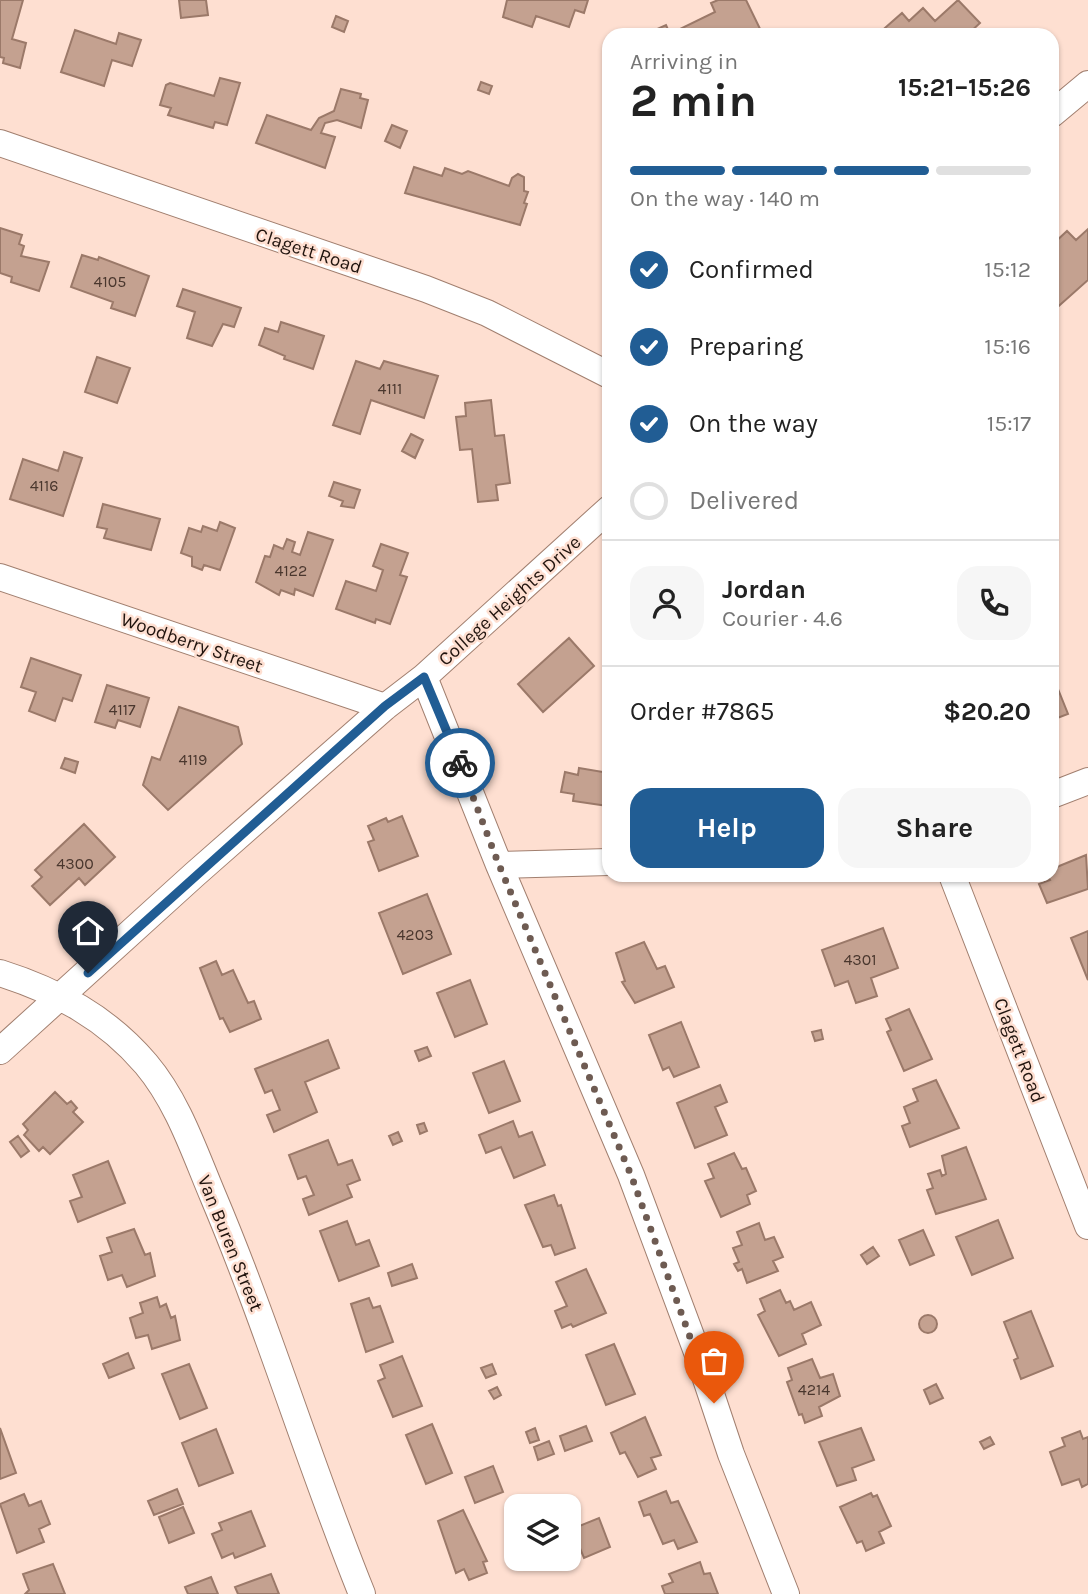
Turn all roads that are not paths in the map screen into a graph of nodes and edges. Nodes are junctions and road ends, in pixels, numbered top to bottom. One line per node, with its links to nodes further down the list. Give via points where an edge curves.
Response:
1 (1088, 84): 2 (street)
2 (1059, 108)
3 (0, 143): 4 (street, Clagett Road, via 426,289 487,313)
4 (602, 371)
5 (602, 515): 7 (street, College Heights Drive)
6 (0, 577): 8 (street, Woodberry Street)
7 (424, 677): 8 (street, College Heights Drive); 12 (street)
8 (385, 706): 15 (street, College Heights Drive)
9 (1088, 781): 10 (street)
10 (1059, 792)
11 (602, 862): 12 (street)
12 (499, 865): 19 (street, via 631,1175 735,1467)
13 (955, 882): 17 (street, Clagett Road)
14 (0, 973): 15 (street, Van Buren Street)
15 (63, 996): 16 (street, College Heights Drive); 18 (street, Van Buren Street, via 136,1053 178,1115 234,1244)
16 (0, 1051)
17 (1088, 1226)
18 (362, 1594)
19 (786, 1594)

